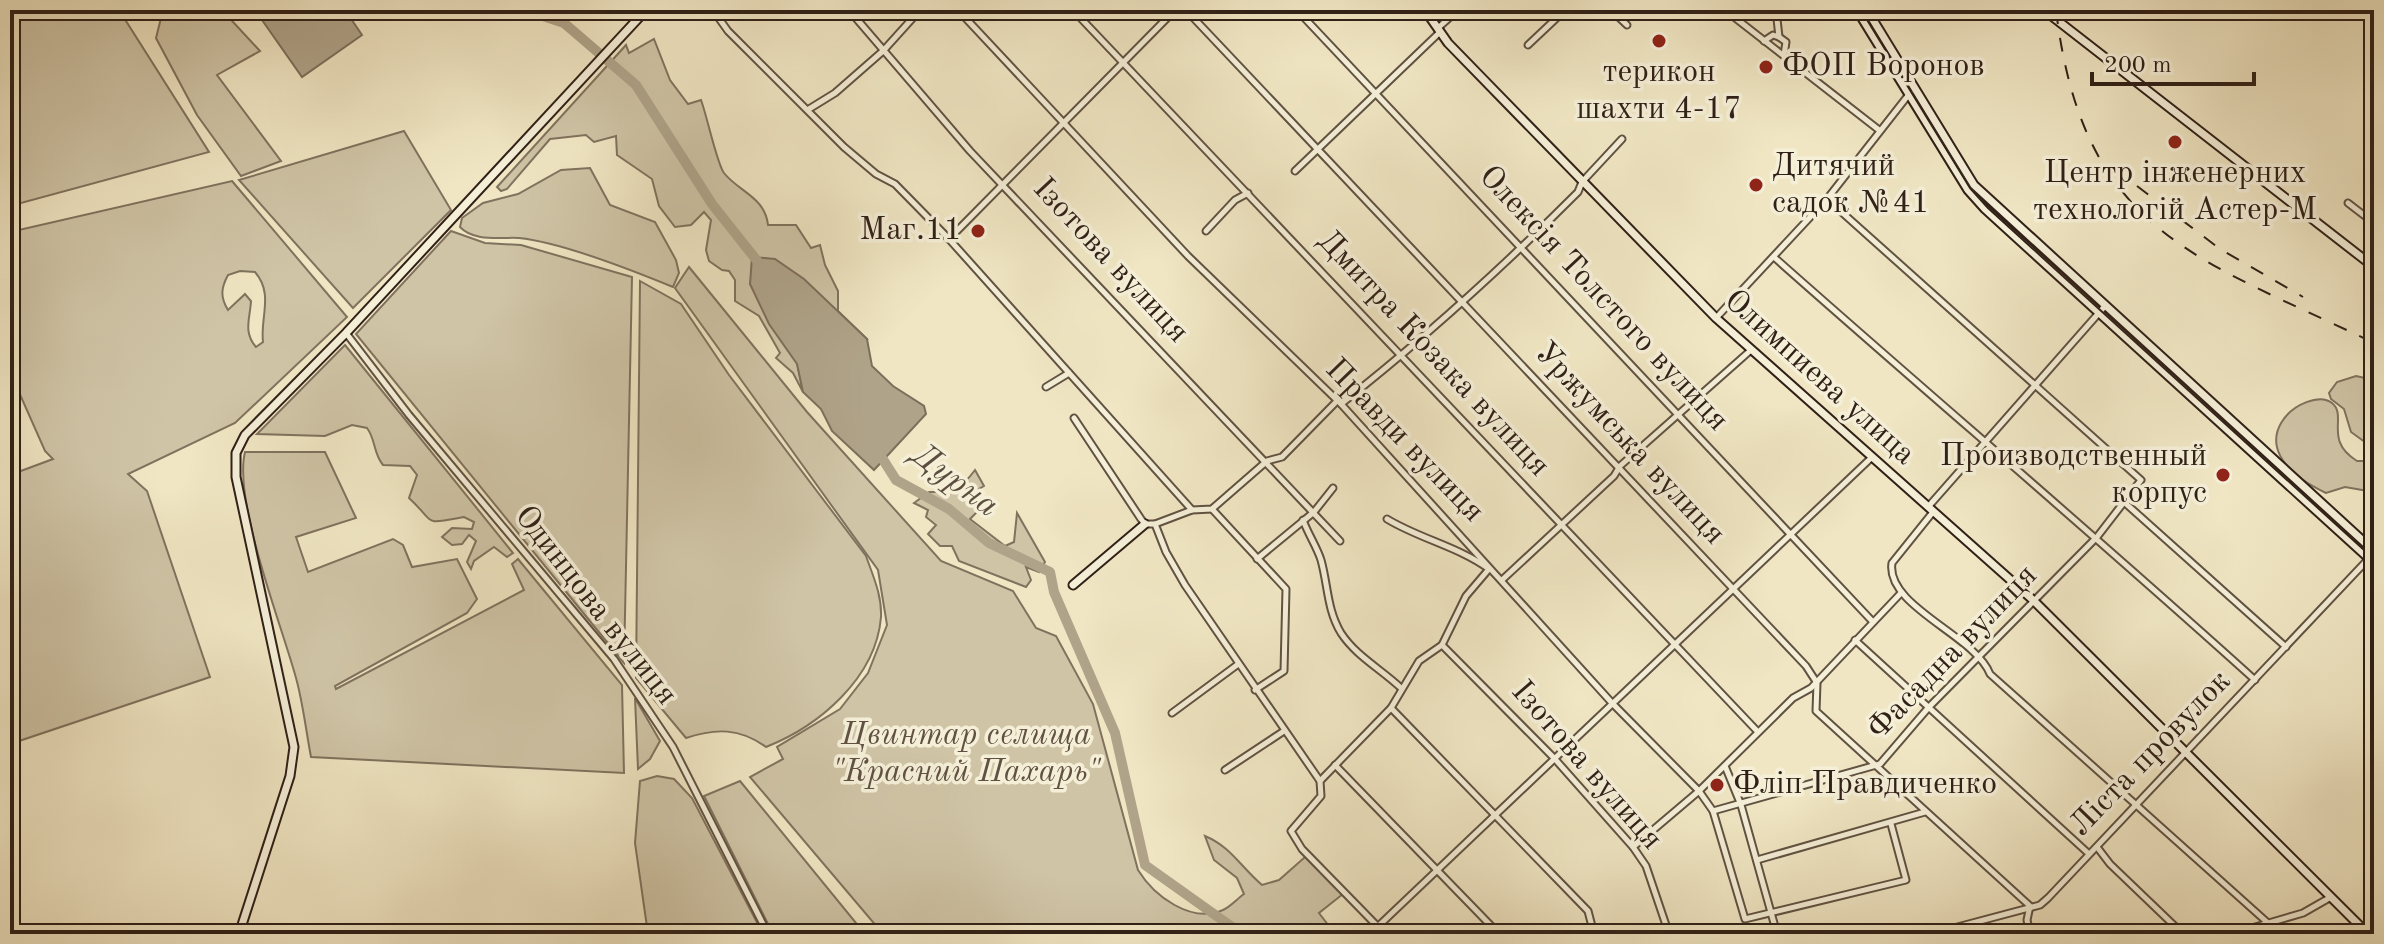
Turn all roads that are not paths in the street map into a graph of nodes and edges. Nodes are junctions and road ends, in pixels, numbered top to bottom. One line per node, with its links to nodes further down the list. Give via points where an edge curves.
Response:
1 (646, 10): 49 (main road)
2 (713, 10): 29 (street)
3 (849, 10): 24 (street, Ізотова вулиця)
4 (920, 10): 24 (street)
5 (958, 10): 30 (street, Правди вулиця)
6 (1073, 10): 26 (street, Дмитра Козака вулиця)
7 (1175, 10): 26 (street)
8 (1186, 10): 33 (street, Уржумська вулиця)
9 (1297, 10): 28 (street, Олексія Толстого вулиця)
10 (1425, 10): 20 (main road, Олимпиева улица)
11 (1458, 10): 20 (street)
12 (1611, 10): 19 (street)
13 (1725, 10): 22 (street)
14 (1776, 10): 21 (street)
15 (1857, 10): 27 (main road)
16 (1867, 10): 27 (main road)
17 (2044, 10): 45 (main road)
18 (1563, 11): 23 (street)
19 (1627, 25)
20 (1439, 30): 28 (street); 36 (main road, Олимпиева улица)
21 (1779, 37): 22 (street); 25 (street, via 1786,42)
22 (1764, 41): 25 (street)
23 (1528, 45)
24 (883, 51): 29 (street); 35 (street, Ізотова вулиця)
25 (1784, 56): 31 (street)
26 (1122, 62): 30 (street); 37 (street, Дмитра Козака вулиця)
27 (1911, 91): 31 (street); 47 (main road, via 1974,185)
28 (1375, 94): 33 (street); 43 (street, Олексія Толстого вулиця)
29 (809, 109): 42 (street, via 844,147 895,184)
30 (1062, 122): 35 (street); 55 (street, Правди вулиця, via 1188,256)
31 (1879, 130): 38 (street)
32 (1622, 139): 36 (street)
33 (1317, 150): 34 (street); 46 (street, Уржумська вулиця)
34 (1295, 171)
35 (1002, 182): 42 (street); 60 (street, Ізотова вулиця)
36 (1582, 182): 43 (street); 48 (main road, Олимпиева улица)
37 (1248, 193): 41 (street); 51 (street, Дмитра Козака вулиця)
38 (1827, 199): 44 (street); 53 (street)
39 (2348, 203): 40 (street)
40 (2374, 223)
41 (1206, 231)
42 (949, 239): 52 (street)
43 (1521, 248): 46 (street); 56 (street, Олексія Толстого вулиця)
44 (1775, 258): 48 (street); 58 (street)
45 (2374, 267)
46 (1463, 304): 51 (street); 61 (street, Уржумська вулиця)
47 (2102, 309): 53 (street); 76 (main road)
48 (1716, 318): 50 (main road, Олимпиева улица)
49 (346, 333): 125 (main road, via 245,435 236,453 243,522 294,747 290,776); 126 (street, Одинцова вулиця, via 614,659 673,747)
50 (1751, 350): 56 (street); 59 (main road, Олимпиева улица)
51 (1402, 356): 55 (street); 72 (street, Дмитра Козака вулиця)
52 (1069, 373): 54 (street); 65 (street)
53 (2038, 384): 58 (street); 63 (street, Фасадна вулиця, via 2141,480)
54 (1046, 387)
55 (1338, 403): 60 (street, via 1282,457); 78 (street, Правди вулиця)
56 (1679, 414): 61 (street); 73 (street, Олексія Толстого вулиця)
57 (1074, 418): 70 (street)
58 (1985, 444): 66 (street); 74 (street)
59 (1870, 459): 66 (main road, Олимпиева улица); 73 (street)
60 (1267, 461): 64 (street); 67 (street, Ізотова вулиця)
61 (1620, 466): 72 (street); 81 (street, Уржумська вулиця)
62 (1333, 488): 67 (street)
63 (2124, 502): 74 (street, Фасадна вулиця); 88 (street)
64 (1212, 509): 65 (street); 77 (street)
65 (1192, 510): 71 (street)
66 (1930, 510): 82 (street, via 1892,563); 83 (main road, Олимпиева улица)
67 (1314, 512): 69 (street); 75 (street, Ізотова вулиця)
68 (1387, 519): 78 (street)
69 (1303, 520): 77 (street); 93 (street, via 1320,557 1330,611 1342,634 1365,661)
70 (1145, 524): 71 (street); 80 (main road)
71 (1155, 524): 90 (street, via 1166,552)
72 (1562, 526): 79 (street); 87 (street, Дмитра Козака вулиця)
73 (1792, 536): 81 (street); 84 (street, Олексія Толстого вулиця)
74 (2097, 537): 83 (street, Фасадна вулиця, via 2042,597); 91 (street)
75 (1340, 541)
76 (2373, 556): 88 (street, Ліста провулок)
77 (1257, 559): 94 (street, via 1286,589 1284,671)
78 (1489, 569): 79 (street, Правди вулиця); 86 (street, via 1466,596)
79 (1502, 580): 95 (street, Правди вулиця)
80 (1073, 585)
81 (1734, 591): 87 (street); 92 (street, Уржумська вулиця)
82 (1901, 593): 84 (street); 89 (street)
83 (2033, 600): 89 (street, Фасадна вулиця); 101 (main road, Олимпиева улица)
84 (1873, 622): 85 (street)
85 (1855, 640): 92 (street); 96 (street)
86 (1442, 645): 93 (street, via 1419,661); 102 (street, Ізотова вулиця)
87 (1673, 646): 95 (street); 100 (street, Дмитра Козака вулиця)
88 (2286, 647): 91 (street, Ліста провулок)
89 (1978, 657): 96 (street, Фасадна вулиця); 110 (street, via 1990,674)
90 (1237, 665): 94 (street); 98 (street)
91 (2255, 680): 101 (street, Ліста провулок)
92 (1817, 683): 100 (street); 105 (street, Уржумська вулиця, via 1816,711)
93 (1401, 688): 97 (street)
94 (1255, 690): 99 (street)
95 (1612, 703): 102 (street); 108 (street, Правди вулиця)
96 (1929, 707): 105 (street, Фасадна вулиця); 117 (street)
97 (1391, 708): 103 (street); 113 (street)
98 (1172, 713)
99 (1284, 731): 106 (street); 107 (street)
100 (1758, 732): 104 (street)
101 (2190, 753): 110 (street, Ліста провулок); 120 (main road, Олимпиева улица)
102 (1554, 758): 113 (street); 115 (street, Ізотова вулиця)
103 (1335, 765): 107 (street); 119 (street)
104 (1725, 766): 108 (street); 109 (street)
105 (1876, 766): 109 (street, Фасадна вулиця); 112 (street, Уржумська вулиця)
106 (1225, 770)
107 (1320, 781): 124 (street, via 1321,796 1291,831 1302,849)
108 (1699, 791): 111 (street, Правди вулиця); 115 (street)
109 (1741, 805): 111 (street, Фасадна вулиця); 118 (street)
110 (2137, 805): 116 (street, Ліста провулок); 123 (street)
111 (1713, 811): 122 (street, Правди вулиця, via 1745,919)
112 (1926, 812): 114 (street); 121 (street, Уржумська вулиця)
113 (1495, 815): 119 (street); 130 (street, via 1588,911)
114 (1891, 824): 118 (street); 122 (street, via 1906,880)
115 (1633, 847): 131 (street, Ізотова вулиця, via 1646,866)
116 (2097, 847): 117 (street, Ліста провулок); 135 (street)
117 (2088, 853): 121 (street, Ліста провулок, via 2048,898)
118 (1757, 860): 122 (street)
119 (1436, 870): 124 (street); 129 (street)
120 (2332, 896): 123 (street, via 2303,913); 137 (main road, Олимпиева улица)
121 (2030, 906): 133 (street, Ліста провулок); 134 (street)
122 (1771, 915): 132 (street)
123 (2268, 923): 136 (street)
124 (1378, 926): 127 (street); 128 (street)
125 (239, 934)
126 (768, 934)
127 (1370, 934)
128 (1385, 934)
129 (1499, 934)
130 (1594, 934)
131 (1669, 934)
132 (1777, 934)
133 (1931, 934)
134 (2030, 934)
135 (2183, 934)
136 (2231, 934)
137 (2368, 934)

